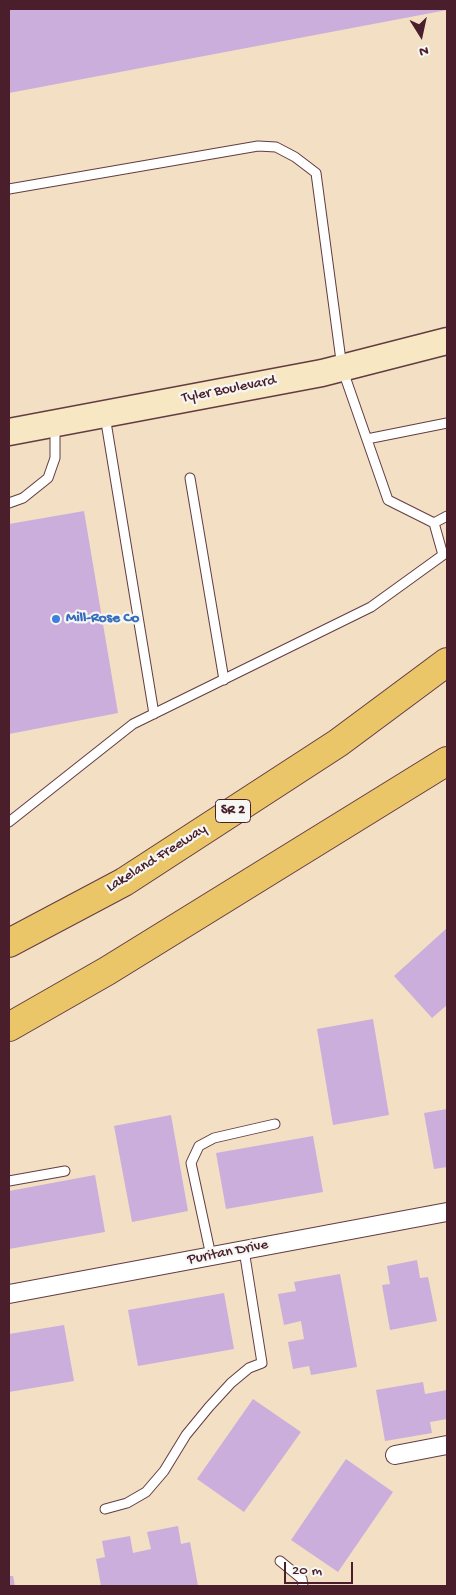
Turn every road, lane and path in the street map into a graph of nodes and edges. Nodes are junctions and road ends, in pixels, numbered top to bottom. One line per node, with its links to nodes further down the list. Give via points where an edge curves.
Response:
1 (9, 189): 3 (lane, via 258,146 276,148 295,157 316,173)
2 (447, 341): 3 (street, Tyler Boulevard)
3 (342, 368): 4 (street, Tyler Boulevard); 8 (lane)
4 (104, 414): 5 (street, Tyler Boulevard); 15 (lane)
5 (55, 423): 7 (street, Tyler Boulevard); 10 (lane, via 55,458 48,478 23,498)
6 (447, 423): 8 (lane)
7 (9, 432)
8 (367, 439): 12 (lane, via 388,500)
9 (190, 478): 14 (lane)
10 (9, 502)
11 (447, 516): 12 (lane)
12 (434, 523): 14 (lane, via 443,556 371,607)
13 (447, 662): 18 (highway, Lakeland Freeway / SR 2, via 338,743 124,882)
14 (224, 680): 15 (lane)
15 (154, 714): 17 (lane, via 134,724)
16 (447, 761): 19 (highway, via 107,971)
17 (9, 822)
18 (9, 943)
19 (9, 1027)
20 (275, 1124): 25 (lane, via 214,1138 199,1146 191,1163)
21 (65, 1172): 22 (lane)
22 (9, 1181)
23 (447, 1212): 24 (street, Puritan Drive)
24 (244, 1250): 25 (street, Puritan Drive); 29 (lane, via 262,1364 249,1368 209,1407 146,1492 127,1503)
25 (211, 1256): 26 (street, Puritan Drive)
26 (9, 1294)
27 (447, 1445): 28 (street)
28 (395, 1455)
29 (105, 1509)
30 (280, 1561): 31 (lane, via 302,1579)
31 (304, 1586)

